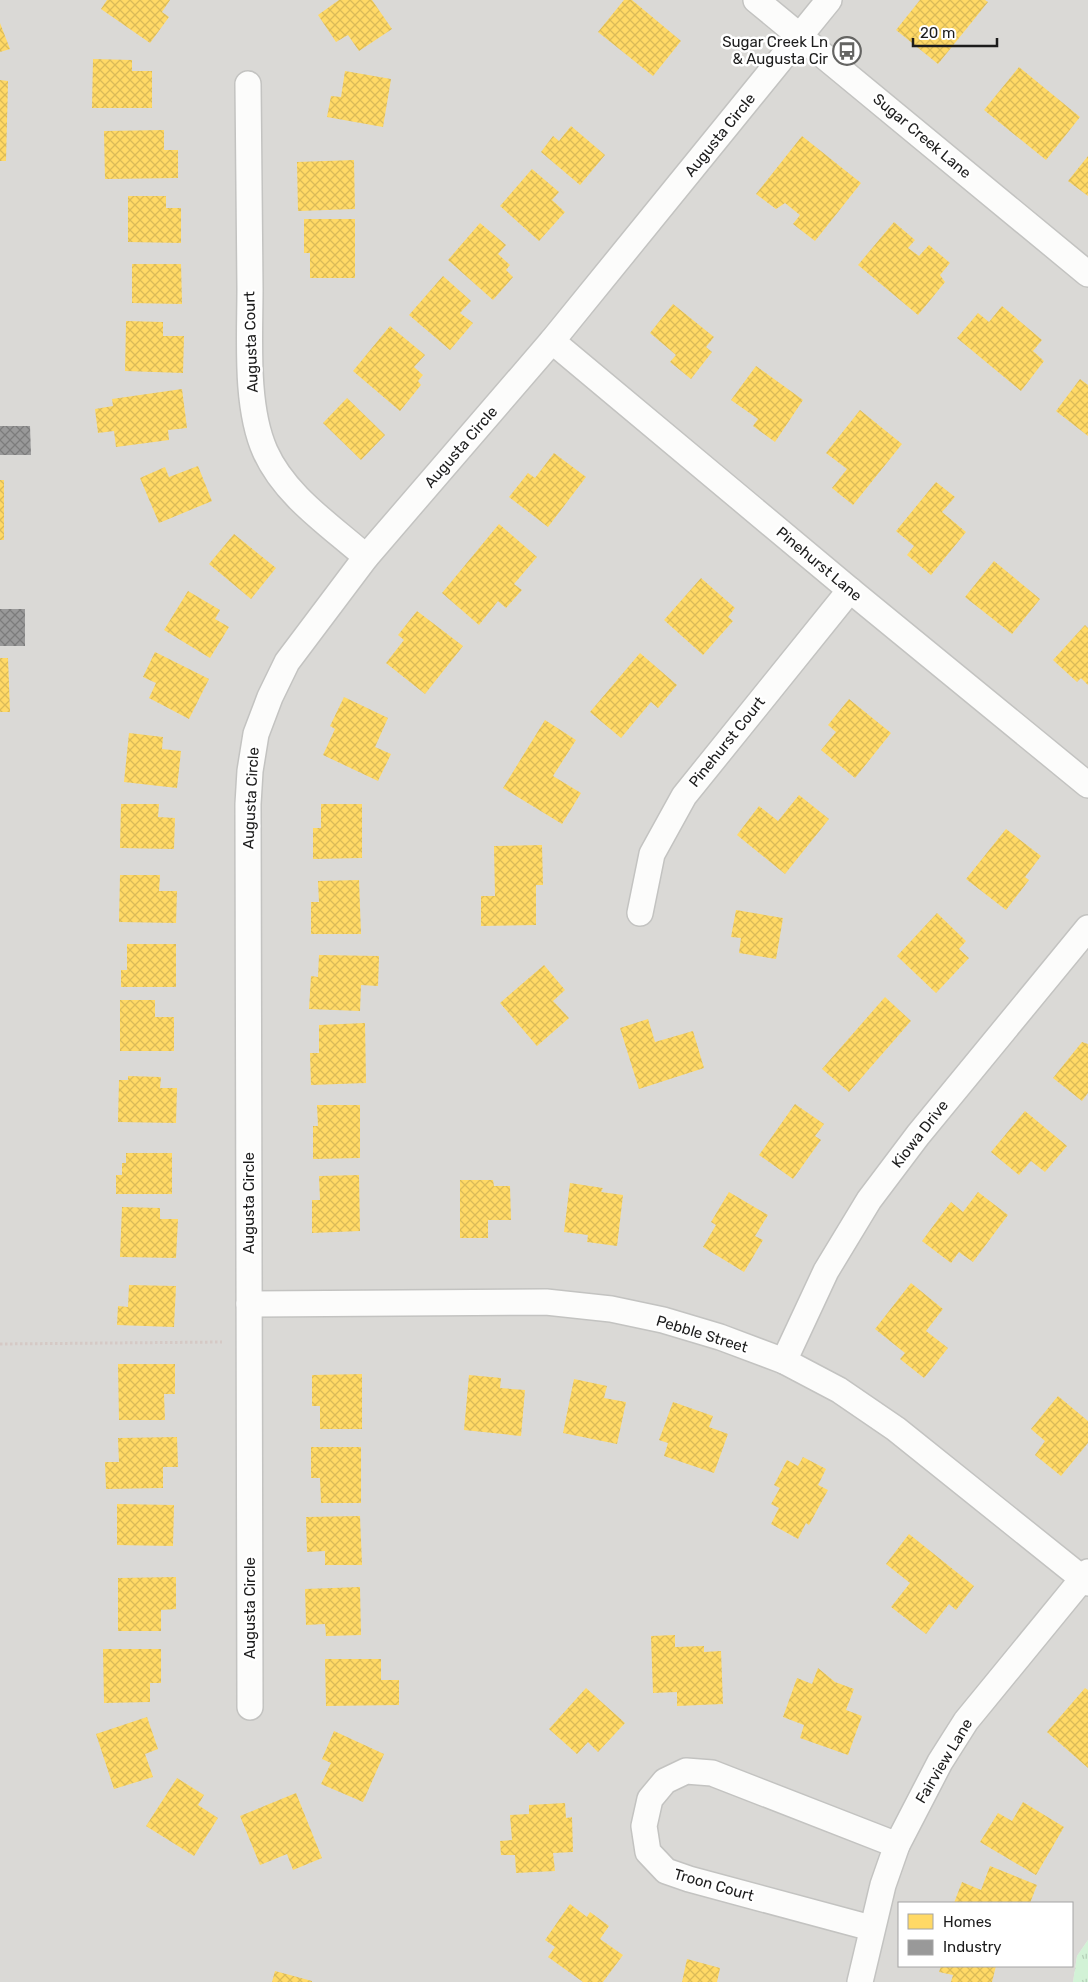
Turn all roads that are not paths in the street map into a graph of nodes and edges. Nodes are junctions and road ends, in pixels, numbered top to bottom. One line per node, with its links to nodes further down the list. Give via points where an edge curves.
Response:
1 (756, 0): 3 (street, Sugar Creek Lane)
2 (829, 0): 3 (street, Augusta Circle)
3 (800, 36): 5 (street, Sugar Creek Lane); 6 (street, Augusta Circle)
4 (248, 84): 7 (street, Augusta Court, via 250,360 254,412 265,450 283,482)
5 (1088, 274)
6 (552, 341): 7 (street, Augusta Circle); 8 (street, Pinehurst Lane)
7 (366, 557): 12 (street, Augusta Circle, via 287,662 256,734 250,771)
8 (850, 590): 9 (street, Pinehurst Lane); 10 (street, Pinehurst Court, via 684,796 652,854)
9 (1088, 785)
10 (640, 913)
11 (1088, 928): 13 (street, Kiowa Drive, via 918,1135 869,1200 826,1270)
12 (249, 1304): 13 (street, Pebble Street, via 546,1302 611,1309 663,1320); 15 (street, Augusta Circle)
13 (784, 1361): 14 (street, Pebble Street, via 840,1390 896,1429)
14 (1086, 1578): 16 (street, Fairview Lane, via 966,1721 940,1762)
15 (250, 1707)
16 (898, 1844): 17 (street, Fairview Lane); 17 (street, Troon Court, via 712,1773 686,1771 665,1780 650,1799 644,1826 648,1852 666,1871)
17 (871, 1928): 18 (street, Fairview Lane)
18 (860, 1982)

